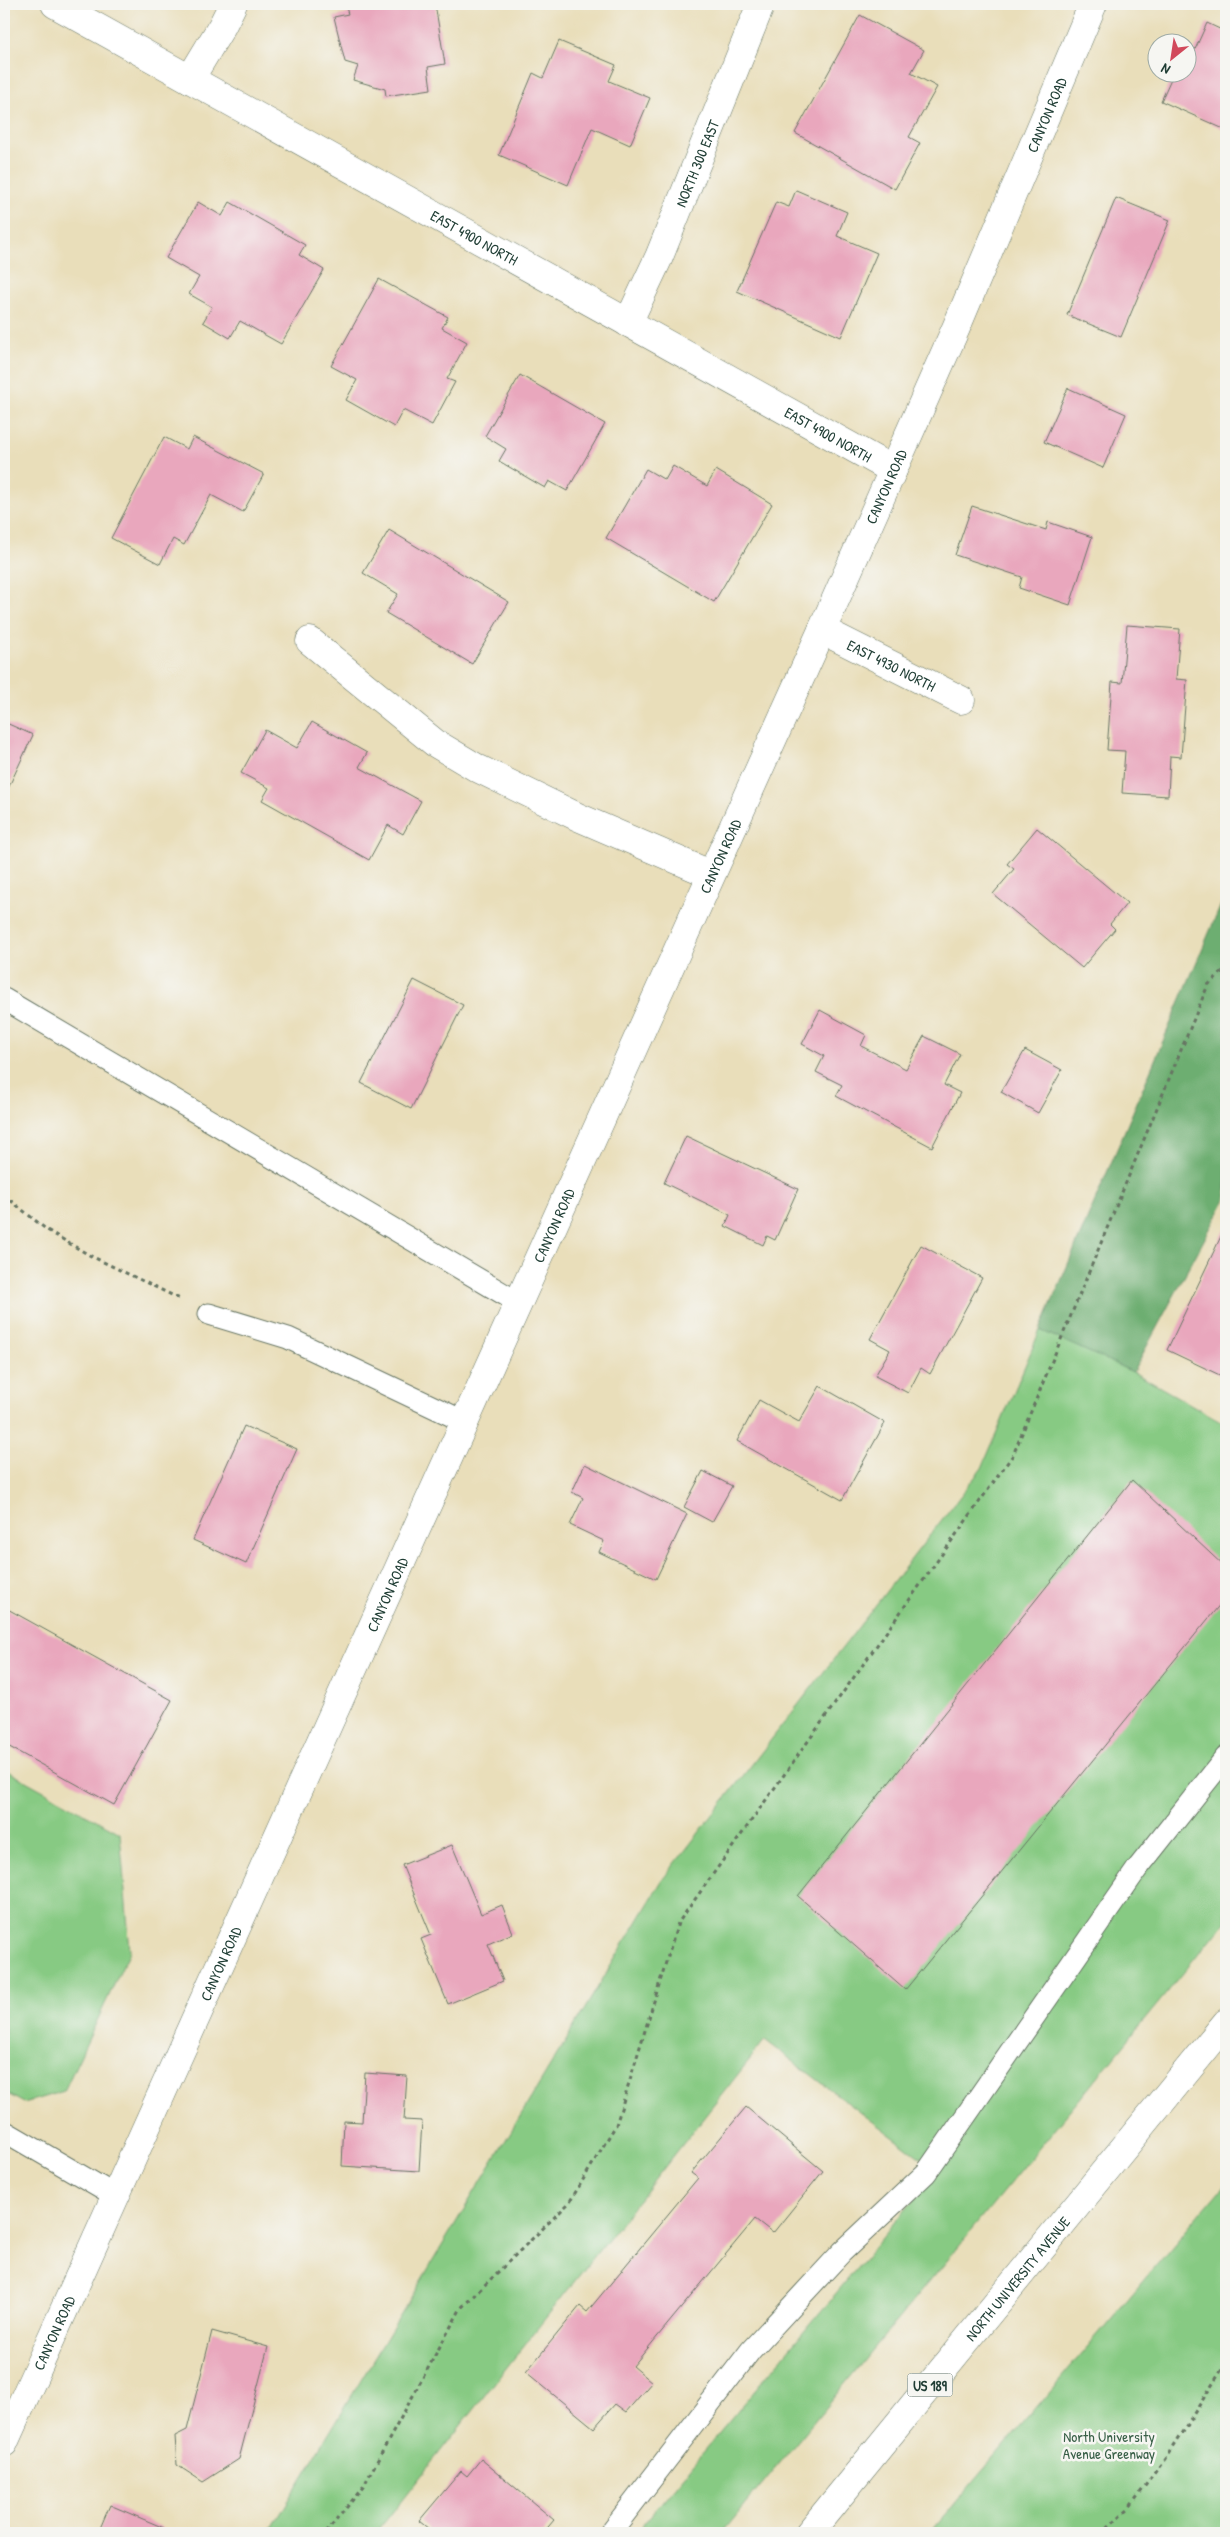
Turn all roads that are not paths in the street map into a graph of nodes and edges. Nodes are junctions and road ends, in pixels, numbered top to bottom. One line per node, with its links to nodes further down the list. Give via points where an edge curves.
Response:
1 (55, 4): 5 (main road, EAST 4900 NORTH)
2 (233, 4): 5 (main road)
3 (761, 4): 6 (main road, NORTH 300 EAST, via 659,257)
4 (1094, 4): 7 (main road, CANYON ROAD)
5 (190, 79): 6 (main road, EAST 4900 NORTH)
6 (628, 322): 7 (main road, EAST 4900 NORTH)
7 (893, 470): 8 (main road, CANYON ROAD)
8 (822, 630): 10 (main road, EAST 4930 NORTH); 11 (main road, CANYON ROAD)
9 (310, 641): 11 (main road, via 435,743 477,768 578,817)
10 (961, 700)
11 (710, 874): 13 (main road, CANYON ROAD)
12 (4, 999): 13 (lane)
13 (519, 1302): 15 (main road, CANYON ROAD)
14 (209, 1314): 15 (lane, via 288,1338)
15 (465, 1422): 19 (main road, CANYON ROAD)
16 (1226, 1758): 21 (lane, via 1137,1869 926,2173 842,2252 751,2350)
17 (1226, 2023): 22 (main road, NORTH UNIVERSITY AVENUE / US 189)
18 (4, 2131): 19 (lane)
19 (116, 2196): 20 (main road, CANYON ROAD)
20 (4, 2443)
21 (610, 2533)
22 (809, 2533)

